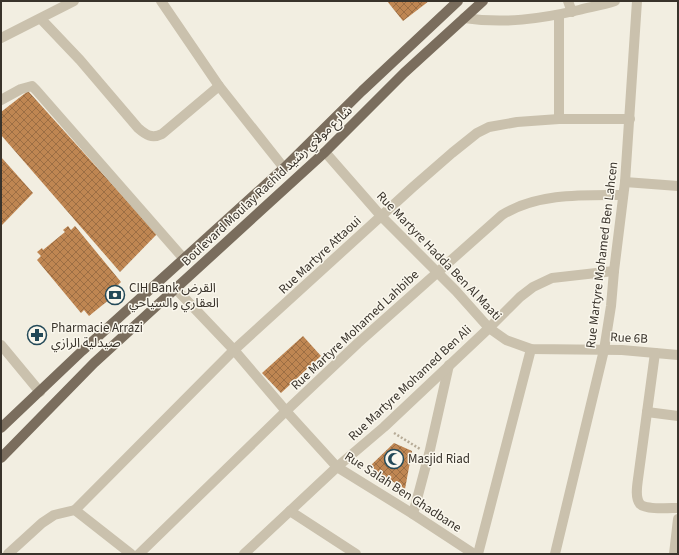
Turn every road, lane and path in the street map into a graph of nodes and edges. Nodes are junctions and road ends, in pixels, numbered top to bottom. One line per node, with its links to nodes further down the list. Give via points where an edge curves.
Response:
1 (74, 1): 11 (street)
2 (161, 1): 13 (street)
3 (457, 1): 18 (main road, Boulevard Moulay Rachid شارع مولاي رشيد)
4 (483, 1): 10 (main road, Boulevard Moulay Rachid شارع مولاي رشيد)
5 (568, 1): 8 (street)
6 (615, 1): 8 (street)
7 (637, 1): 15 (street, Rue Martyre Mohamed Ben Lahcen)
8 (572, 12): 9 (street)
9 (559, 15): 10 (street, via 506,22); 16 (street)
10 (464, 18): 17 (main road, Boulevard Moulay Rachid شارع مولاي رشيد, via 404,73)
11 (41, 19): 12 (street); 13 (street, via 138,128 148,135 162,134)
12 (1, 38)
13 (219, 86): 18 (street)
14 (1, 100): 23 (street, via 32,86)
15 (630, 119): 16 (street, Rue Martyre Attaoui); 19 (street, Rue Martyre Mohamed Ben Lahcen)
16 (559, 120): 22 (street, Rue Martyre Attaoui, via 502,124 477,133)
17 (325, 152): 22 (street, Rue Martyre Hadda Ben Al Maati); 26 (main road, Boulevard Moulay Rachid شارع مولاي رشيد)
18 (284, 168): 23 (main road, Boulevard Moulay Rachid شارع مولاي رشيد)
19 (625, 182): 20 (street); 21 (street, Rue Martyre Mohamed Ben Lahcen)
20 (678, 183)
21 (623, 195): 24 (street, Rue Martyre Mohamed Ben Lahcen); 25 (street, Rue Martyre Mohamed Lahbibe, via 547,198 514,208 502,215)
22 (381, 216): 25 (street, Rue Martyre Hadda Ben Al Maati); 30 (street, Rue Martyre Attaoui)
23 (184, 259): 35 (main road, Boulevard Moulay Rachid شارع مولاي رشيد)
24 (614, 271): 27 (street, Rue Martyre Mohamed Ben Ali, via 552,278 541,283 520,297); 31 (street, Rue Martyre Mohamed Ben Lahcen)
25 (437, 272): 27 (street, Rue Martyre Hadda Ben Al Maati); 36 (street, Rue Martyre Mohamed Lahbibe)
26 (176, 289): 30 (street, Rue Salah Ben Ghadbane); 42 (main road, Boulevard Moulay Rachid شارع مولاي رشيد, via 94,363)
27 (489, 328): 29 (street, Rue Martyre Hadda Ben Al Maati, via 506,340); 34 (street, Rue Martyre Mohamed Ben Ali)
28 (1, 345): 35 (street)
29 (532, 349): 31 (street, Rue 6B); 55 (street)
30 (234, 350): 36 (street, Rue Salah Ben Ghadbane); 45 (street, Rue Martyre Attaoui)
31 (604, 350): 32 (street, Rue 6B); 56 (street, Rue Martyre Mohamed Ben Lahcen)
32 (655, 353): 33 (street, Rue 6B); 37 (street)
33 (678, 355)
34 (449, 365): 39 (street, Rue Martyre Mohamed Ben Ali); 41 (street)
35 (40, 392): 40 (main road, Boulevard Moulay Rachid شارع مولاي رشيد)
36 (286, 411): 43 (street, Rue Salah Ben Ghadbane); 52 (street, Rue Martyre Mohamed Lahbibe)
37 (647, 412): 38 (street); 44 (street, via 638,479 638,499 640,504 652,508)
38 (678, 416)
39 (384, 427): 41 (path); 43 (street, Rue Martyre Mohamed Ben Ali)
40 (1, 428)
41 (429, 454): 47 (street)
42 (1, 458)
43 (337, 467): 46 (street, Rue Martyre Mohamed Ben Ali); 47 (street, Rue Salah Ben Ghadbane)
44 (678, 508)
45 (75, 510): 50 (street, via 54,516 42,523); 51 (street)
46 (290, 511): 49 (street, Rue Martyre Mohamed Ben Ali); 53 (street)
47 (412, 514): 54 (street, Rue Salah Ben Ghadbane)
48 (678, 519): 57 (street)
49 (247, 553)
50 (8, 554)
51 (131, 554)
52 (139, 554)
53 (356, 554)
54 (474, 554)
55 (478, 554)
56 (555, 554)
57 (674, 554)

